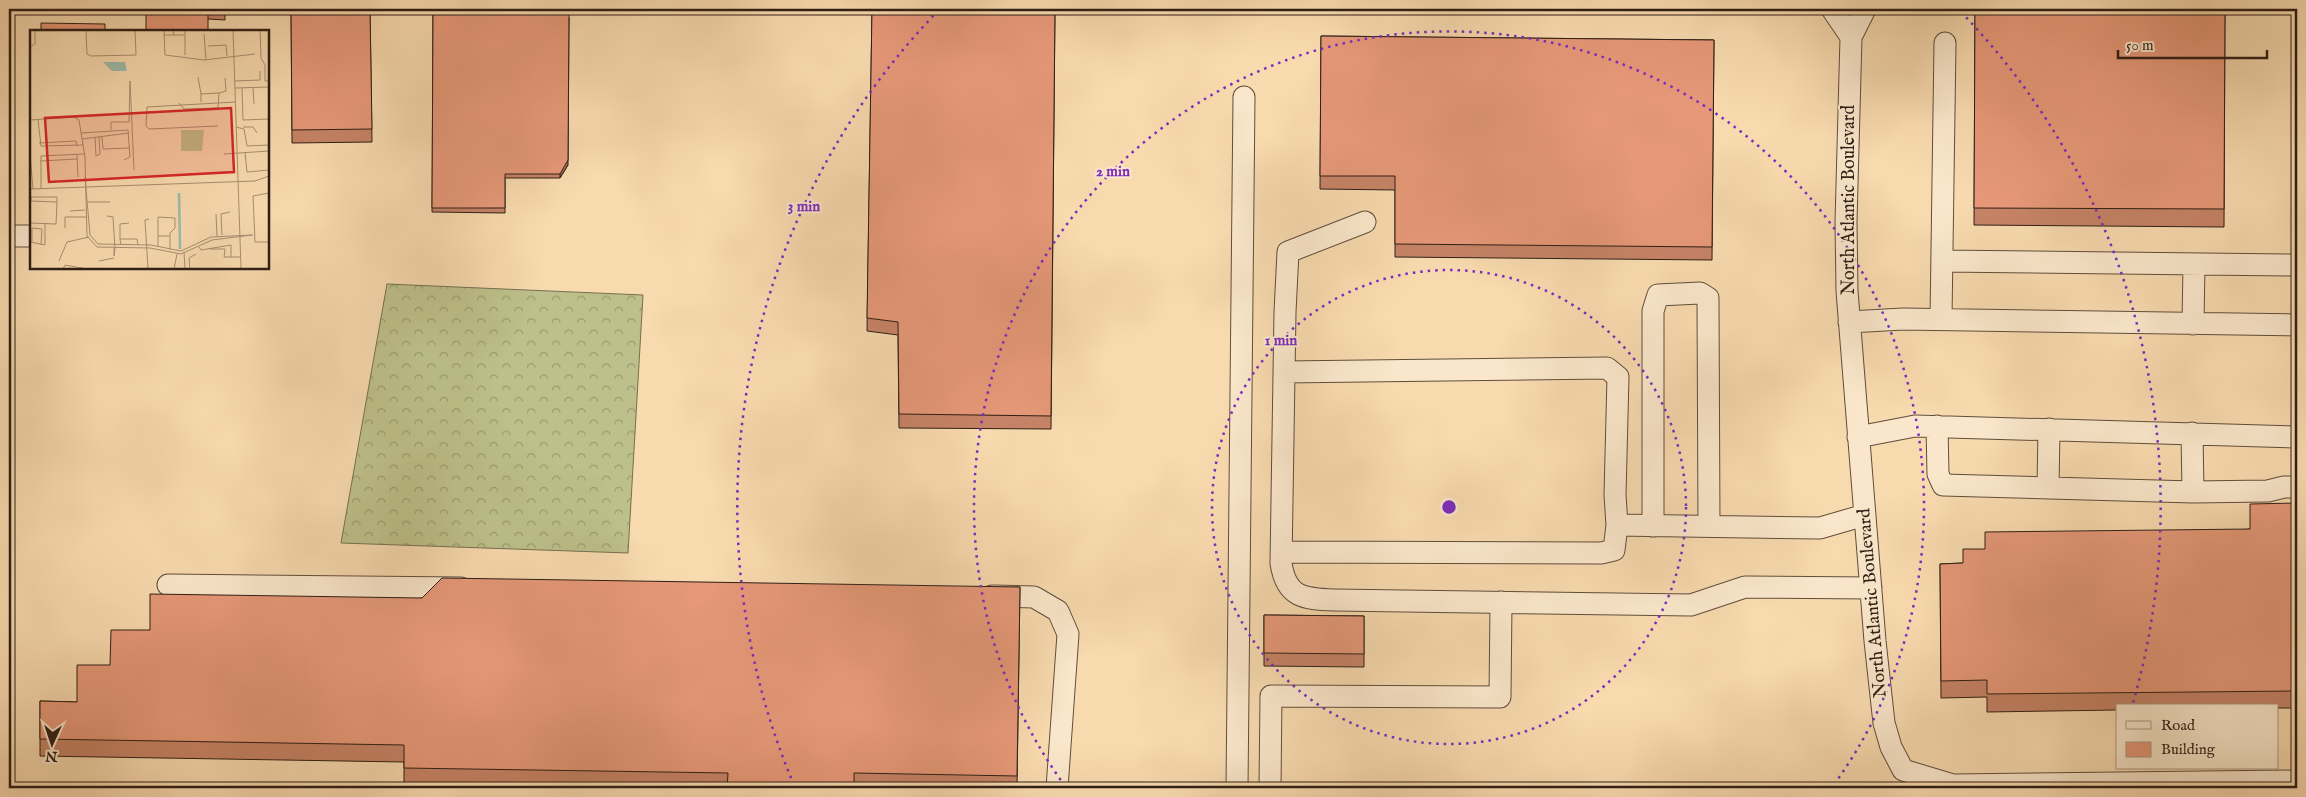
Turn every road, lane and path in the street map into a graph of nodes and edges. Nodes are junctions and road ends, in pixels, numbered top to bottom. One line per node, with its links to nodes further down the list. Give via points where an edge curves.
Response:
1 (1832, 9): 3 (street)
2 (1865, 9): 3 (street, North Atlantic Boulevard)
3 (1851, 37): 13 (street, North Atlantic Boulevard, via 1846,222)
4 (1945, 43): 9 (street)
5 (1244, 97): 37 (street)
6 (1364, 222): 16 (street, via 1288,252)
7 (9, 236): 8 (street)
8 (30, 236)
9 (1942, 261): 10 (street); 12 (street)
10 (2194, 264): 11 (street); 14 (street)
11 (2297, 265)
12 (1941, 319): 13 (street); 14 (street)
13 (1849, 322): 20 (street, North Atlantic Boulevard)
14 (2193, 324): 15 (street)
15 (2297, 326)
16 (1284, 372): 26 (street, via 1607,368 1618,377); 29 (street)
17 (1937, 426): 18 (street); 20 (street, via 1915,426); 22 (street, via 1938,474 1943,485)
18 (2049, 429): 19 (street); 22 (street)
19 (2192, 433): 21 (street); 24 (street)
20 (1858, 437): 25 (street, North Atlantic Boulevard)
21 (2297, 437)
22 (2048, 488): 24 (street)
23 (2297, 488): 24 (street)
24 (2193, 492)
25 (1865, 515): 28 (street, via 1820,528); 32 (street, North Atlantic Boulevard)
26 (1617, 525): 27 (street); 29 (street, via 1614,550 1601,553)
27 (1653, 526): 28 (street); 28 (street, via 1653,311 1658,295 1700,293 1708,298)
28 (1709, 526)
29 (1281, 552): 34 (street, via 1283,577 1292,591 1307,599)
30 (168, 585): 31 (street)
31 (477, 588)
32 (1871, 588): 34 (street, via 1745,587 1691,605); 35 (street, North Atlantic Boulevard, via 1884,723 1891,747 1903,770 1953,785)
33 (974, 595): 36 (street, via 1034,597 1058,611 1068,634)
34 (1501, 602): 38 (street, via 1500,697 1271,696)
35 (2297, 782)
36 (1057, 788)
37 (1237, 788)
38 (1270, 788)

